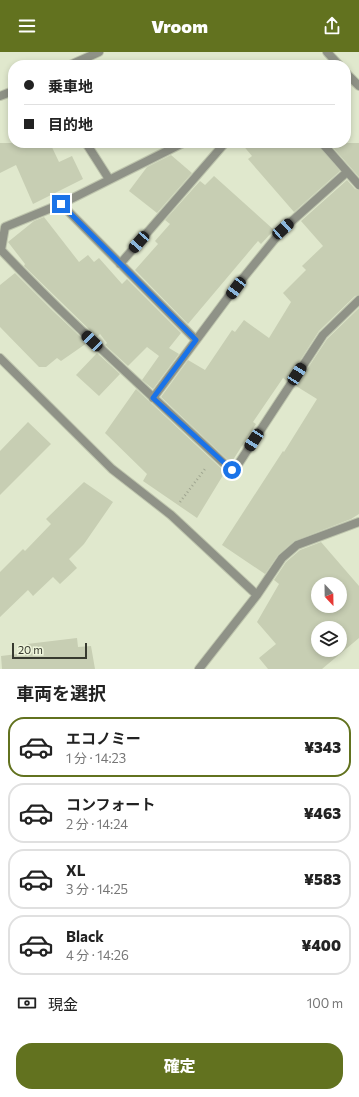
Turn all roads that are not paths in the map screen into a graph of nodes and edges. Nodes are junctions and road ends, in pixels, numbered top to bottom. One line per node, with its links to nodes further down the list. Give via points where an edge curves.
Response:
1 (99, 52): 3 (street)
2 (327, 52): 4 (street)
3 (81, 60)
4 (334, 60)
5 (351, 78): 6 (street)
6 (359, 86)
7 (89, 148): 12 (street)
8 (173, 148): 12 (street)
9 (221, 148): 15 (street)
10 (326, 148): 11 (street)
11 (347, 172): 13 (street); 17 (street, via 283,229)
12 (109, 179): 14 (street)
13 (359, 185)
14 (61, 204): 15 (street); 19 (street, via 5,227 1,250 48,300)
15 (120, 264): 17 (street)
16 (359, 300): 19 (street, via 323,334 232,470)
17 (196, 340): 19 (street)
18 (0, 358): 21 (street, via 112,469 171,515)
19 (153, 398)
20 (359, 522): 21 (street, via 297,545 282,558)
21 (257, 594): 22 (street)
22 (199, 669)

